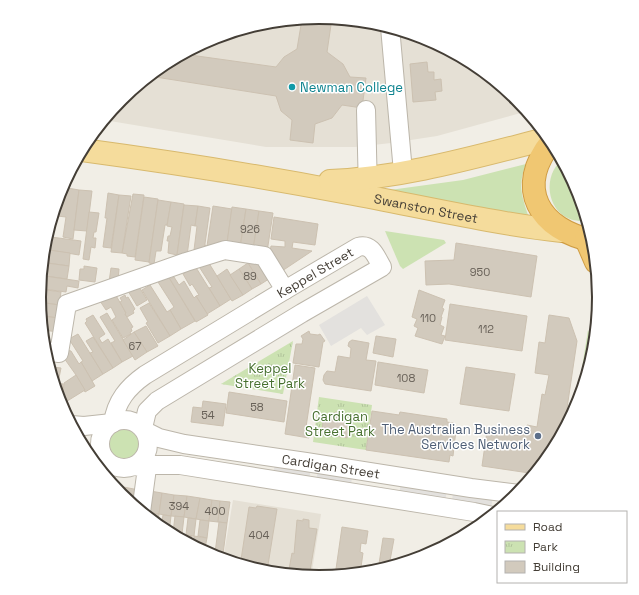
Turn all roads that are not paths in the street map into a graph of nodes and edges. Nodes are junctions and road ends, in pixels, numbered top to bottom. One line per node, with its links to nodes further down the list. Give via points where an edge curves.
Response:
1 (391, 33): 6 (street)
2 (366, 110): 7 (street)
3 (543, 140): 6 (main road, Swanston Street)
4 (548, 147): 8 (highway, via 535,171 535,195 549,221)
5 (89, 151): 7 (main road, Swanston Street, via 290,182 344,180)
6 (403, 172): 7 (main road, Swanston Street)
7 (367, 187): 8 (main road, Swanston Street, via 480,219)
8 (562, 230): 9 (highway)
9 (587, 239)
10 (286, 289): 11 (street); 11 (street, Keppel Street, via 358,247 367,247 373,251 382,267); 12 (street, via 264,256 225,250 68,304 59,353); 13 (street, Keppel Street, via 135,382 120,401)
11 (302, 313): 15 (street, Keppel Street, via 157,401 147,411)
12 (51, 352)
13 (112, 423): 14 (street); 15 (street, via 129,420); 18 (street, via 103,433 100,444 103,456)
14 (78, 426)
15 (144, 429): 16 (street, Cardigan Street, via 159,438 179,443); 19 (street, via 148,438 148,449 143,460)
16 (262, 455): 20 (street, Cardigan Street); 21 (street)
17 (100, 460): 18 (street)
18 (111, 464): 19 (street, via 122,468)
19 (136, 465): 21 (street, Cardigan Street, via 180,465); 24 (street, via 148,468)
20 (383, 475): 22 (street, Cardigan Street); 23 (street)
21 (258, 478): 23 (street, Cardigan Street)
22 (511, 493)
23 (380, 497): 25 (street, Cardigan Street)
24 (142, 505)
25 (485, 514)

